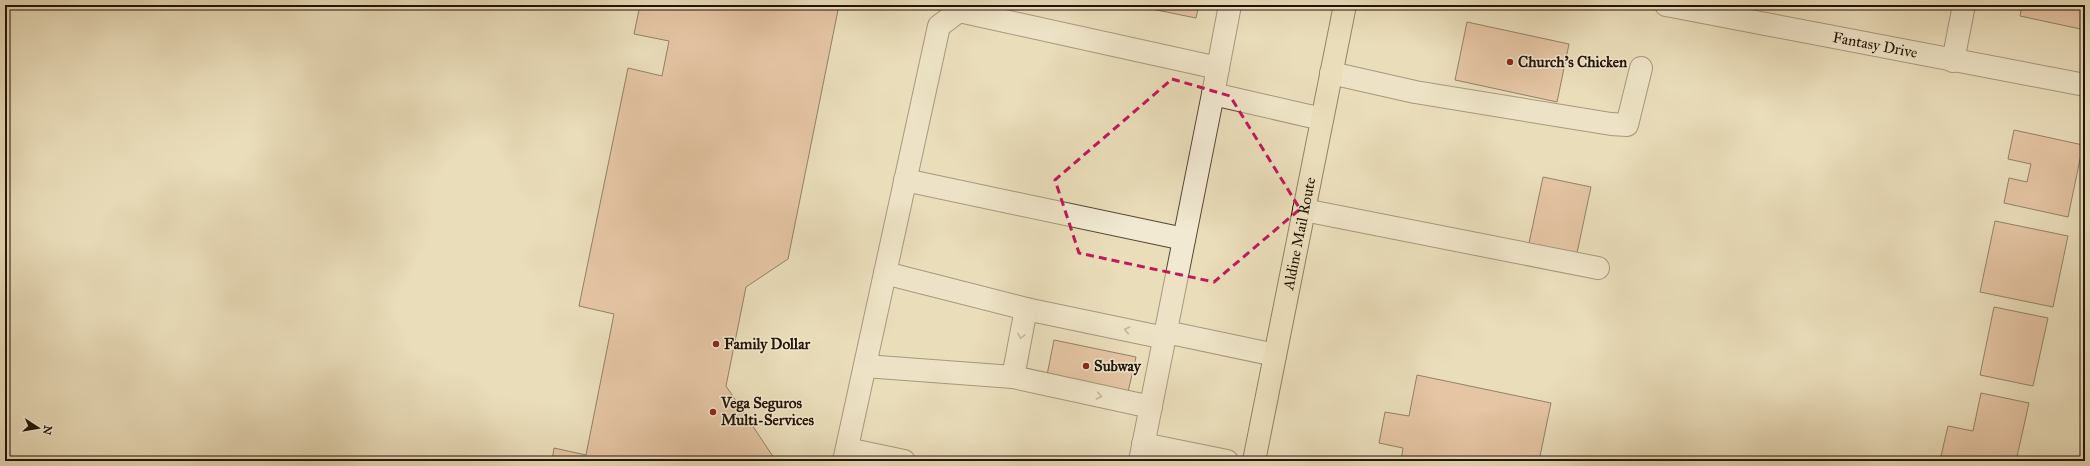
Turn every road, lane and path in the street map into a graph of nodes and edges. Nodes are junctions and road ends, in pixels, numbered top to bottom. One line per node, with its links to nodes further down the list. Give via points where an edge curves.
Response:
1 (1230, 5): 6 (street)
2 (1345, 5): 8 (main road, Aldine Mail Route)
3 (1666, 5): 5 (street, Fantasy Drive)
4 (1964, 5): 5 (street)
5 (1954, 61): 9 (street, Fantasy Drive)
6 (1218, 68): 10 (street); 12 (street, via 959,11 939,26)
7 (1641, 68): 8 (street, via 1627,125 1416,92)
8 (1331, 73): 11 (main road, Aldine Mail Route)
9 (2085, 85)
10 (1213, 94): 11 (street); 14 (street)
11 (1322, 119): 13 (main road, Aldine Mail Route)
12 (905, 180): 14 (street); 16 (street)
13 (1304, 210): 15 (street); 19 (main road, Aldine Mail Route)
14 (1184, 240): 18 (street)
15 (1598, 268)
16 (885, 273): 17 (street); 20 (street)
17 (1026, 309): 18 (street, one-way to 17); 21 (street, one-way to 21)
18 (1165, 335): 19 (street); 22 (street)
19 (1275, 355): 27 (main road, Aldine Mail Route)
20 (865, 366): 21 (street); 24 (street)
21 (1013, 377): 22 (street, one-way to 22)
22 (1151, 407): 23 (street)
23 (1142, 453): 26 (street)
24 (846, 455): 25 (street)
25 (904, 461)
26 (1227, 461)
27 (1254, 461)

